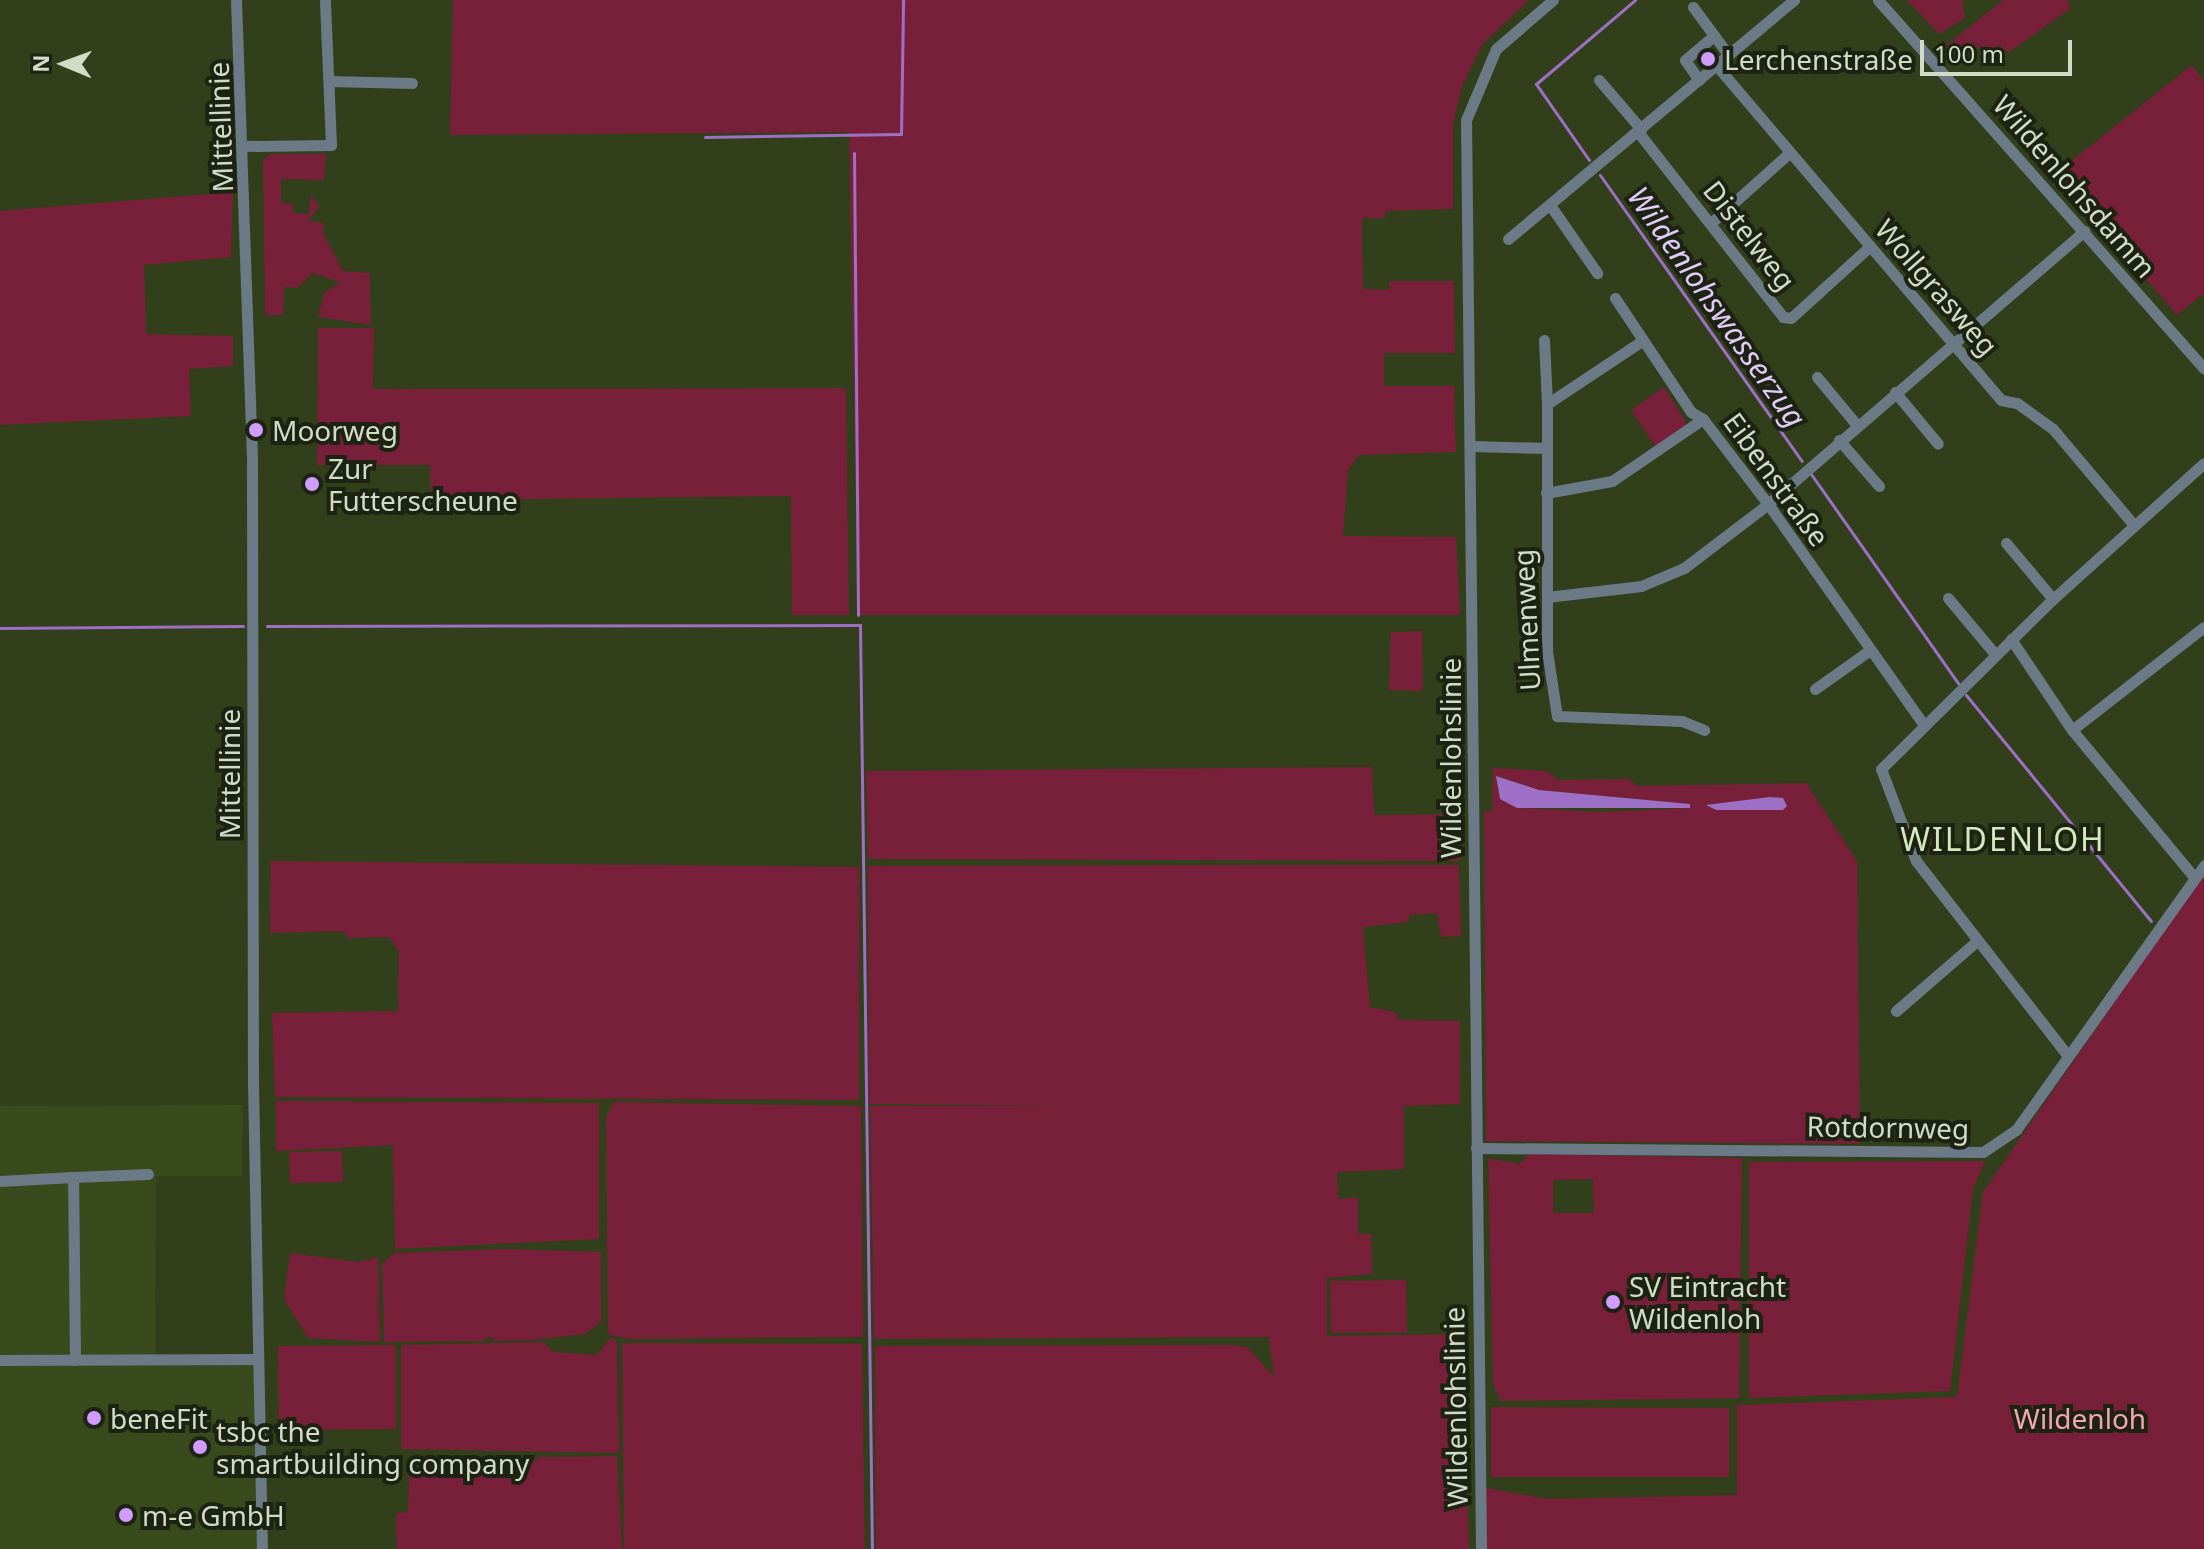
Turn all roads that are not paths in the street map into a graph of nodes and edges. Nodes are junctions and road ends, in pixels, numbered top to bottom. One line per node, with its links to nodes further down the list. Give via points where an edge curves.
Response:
1 (236, 0): 15 (street, Mittellinie)
2 (325, 0): 12 (street)
3 (1553, 0): 35 (street, Wildenlohslinie, via 1496,49 1466,120)
4 (1794, 0): 8 (street)
5 (1878, 0): 19 (street, Wildenlohsdamm)
6 (1693, 7): 7 (street)
7 (1714, 36): 8 (street); 11 (street, via 1685,60)
8 (1727, 53): 9 (street)
9 (1716, 65): 11 (street); 16 (street, Wollgrasweg)
10 (1599, 80): 14 (street)
11 (1699, 80): 14 (street)
12 (329, 81): 13 (street); 15 (street, via 331,145)
13 (412, 83)
14 (1639, 130): 17 (street); 18 (street, Distelweg)
15 (244, 146): 63 (street, Mittellinie, via 252,457)
16 (1789, 153): 18 (street); 21 (street, Wollgrasweg)
17 (1550, 205): 20 (street); 22 (street)
18 (1711, 223): 21 (street, Distelweg, via 1783,317 1791,318)
19 (2084, 231): 26 (street); 27 (street, Wildenlohsdamm)
20 (1508, 239)
21 (1870, 246): 26 (street, Wollgrasweg)
22 (1597, 273)
23 (1615, 298): 25 (street, Eibenstraße)
24 (1544, 340): 30 (street)
25 (1642, 341): 30 (street); 31 (street, Eibenstraße, via 1691,412)
26 (1954, 343): 29 (street); 41 (street, Wollgrasweg, via 2001,400 2017,403 2053,429)
27 (2204, 369)
28 (1817, 377): 32 (street)
29 (1895, 392): 32 (street); 34 (street)
30 (1547, 404): 36 (street)
31 (1703, 419): 39 (street, via 1612,481); 40 (street, Eibenstraße)
32 (1856, 424): 33 (street)
33 (1839, 440): 38 (street); 40 (street)
34 (1938, 444)
35 (1471, 446): 36 (street); 59 (street, Wildenlohslinie)
36 (1547, 448): 39 (street, Ulmenweg)
37 (2204, 463): 41 (street)
38 (1879, 486)
39 (1546, 493): 43 (street, Ulmenweg)
40 (1768, 504): 43 (street, via 1667,577 1641,586); 48 (street, Eibenstraße)
41 (2133, 524): 45 (street)
42 (2006, 543): 45 (street)
43 (1547, 597): 52 (street, Ulmenweg, via 1549,678 1557,716 1682,721)
44 (1948, 598): 49 (street)
45 (2053, 599): 47 (street)
46 (2204, 627): 53 (street)
47 (2011, 639): 49 (street); 53 (street)
48 (1870, 650): 50 (street); 51 (street, Eibenstraße)
49 (1995, 654): 51 (street)
50 (1815, 689)
51 (1924, 725): 56 (street, via 1881,769 1883,780 1916,861)
52 (1704, 730)
53 (2072, 730): 55 (street)
54 (2204, 865): 55 (street, Rotdornweg)
55 (2194, 877): 58 (street, Rotdornweg)
56 (1978, 940): 57 (street); 58 (street)
57 (1896, 1011)
58 (2068, 1056): 59 (street, Rotdornweg, via 2016,1130 1983,1152)
59 (1476, 1148): 67 (street, Wildenlohslinie)
60 (148, 1174): 61 (street)
61 (73, 1177): 62 (street); 65 (street)
62 (0, 1181)
63 (258, 1359): 65 (street); 66 (street, Mittellinie)
64 (0, 1360): 65 (street)
65 (75, 1360)
66 (262, 1549)
67 (1481, 1549)

